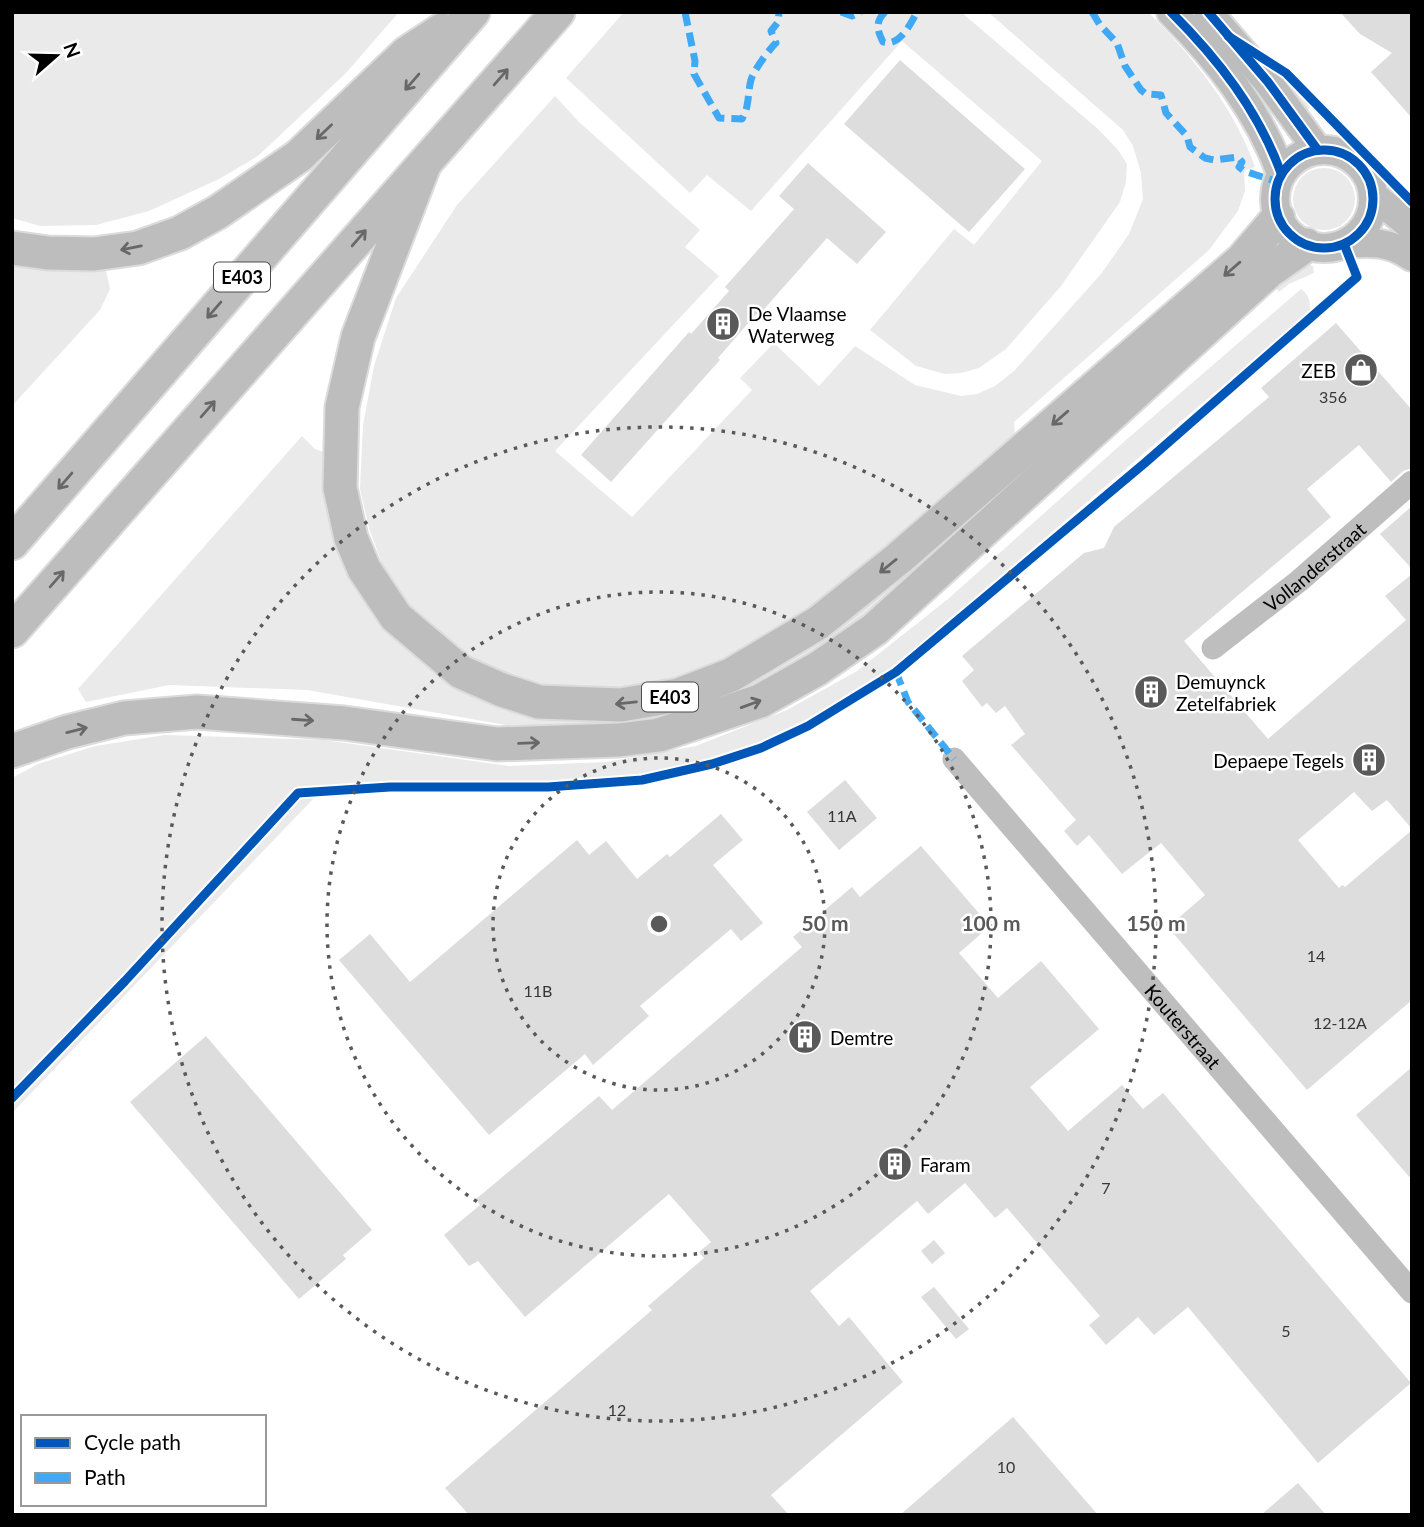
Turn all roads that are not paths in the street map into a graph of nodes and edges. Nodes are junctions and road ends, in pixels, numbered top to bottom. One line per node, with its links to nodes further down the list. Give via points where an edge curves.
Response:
1 (472, 12): 13 (highway, E403, one-way to 13, via 407,53 299,156 180,233 138,248 94,254); 16 (highway, E403, one-way to 16)
2 (558, 12): 6 (highway, E403, one-way to 2)
3 (1171, 12): 7 (main road, via 1228,74 1262,128)
4 (1208, 12): 5 (main road)
5 (1317, 149): 7 (main road, via 1295,158); 8 (main road, via 1339,150 1355,160 1368,176)
6 (424, 165): 9 (highway, E403, one-way to 6, via 1242,260 818,623 731,675 679,695 621,705 539,702 461,673 396,617 364,569 351,538 340,488 342,407 358,337); 17 (highway, E403, one-way to 6)
7 (1281, 173): 9 (main road, via 1274,195)
8 (1374, 196): 10 (main road); 11 (main road, via 1371,216 1361,233)
9 (1278, 218): 12 (main road, via 1289,235)
10 (1412, 227)
11 (1344, 244): 12 (main road, via 1325,249); 14 (main road, via 1375,242)
12 (1306, 246): 19 (highway, E403, one-way to 12, via 124,718 197,712 344,723 497,744 619,740 659,735 760,701 875,629 1269,271)
13 (12, 248)
14 (1412, 257)
15 (1412, 482): 18 (street, Vollanderstraat, via 1299,581)
16 (12, 542)
17 (12, 631)
18 (1213, 648)
19 (12, 751)
20 (954, 760): 21 (street, Kouterstraat)
21 (1412, 1292)

